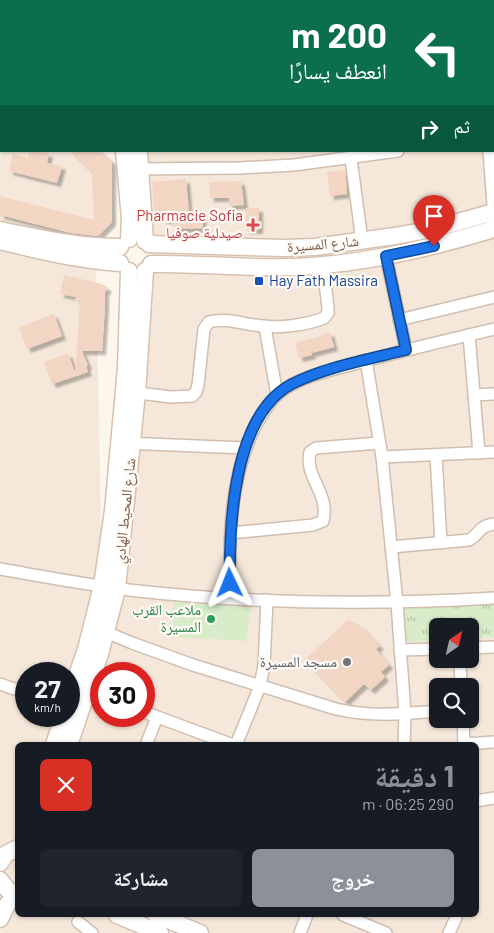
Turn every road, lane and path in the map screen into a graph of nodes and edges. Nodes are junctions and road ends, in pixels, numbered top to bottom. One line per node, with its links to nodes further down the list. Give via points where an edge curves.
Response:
1 (124, 152): 6 (street, شارع المحيط الهادي)
2 (139, 152): 6 (street, شارع المحيط الهادي)
3 (392, 152): 5 (street)
4 (489, 152): 7 (street)
5 (351, 159): 6 (street, via 294,166); 11 (street)
6 (133, 169): 12 (street, شارع المحيط الهادي)
7 (494, 214): 11 (street, شارع المسيرة)
8 (494, 229): 13 (street, شارع المسيرة)
9 (0, 230): 12 (street, شارع المسيرة)
10 (0, 241): 12 (street, شارع المسيرة, via 97,261)
11 (362, 241): 12 (street, شارع المسيرة, via 315,247)
12 (136, 255): 14 (street, شارع المسيرة, via 287,267); 22 (street, شارع المحيط الهادي, via 128,332)
13 (386, 256): 14 (street, شارع المسيرة); 16 (street)
14 (323, 265): 17 (street, via 327,316 296,325)
15 (494, 297): 16 (street)
16 (399, 320): 20 (street)
17 (265, 327): 22 (street, via 208,322 204,329 196,392 192,396); 24 (street)
18 (494, 329): 19 (street)
19 (469, 335): 20 (street); 25 (street)
20 (406, 350): 21 (street)
21 (366, 360): 24 (street, via 309,377); 27 (street)
22 (131, 392): 26 (street, شارع المحيط الهادي)
23 (494, 394): 25 (street)
24 (277, 395): 28 (street, via 259,419)
25 (474, 395): 30 (street)
26 (126, 443): 28 (street); 38 (street, شارع المحيط الهادي, via 113,511)
27 (379, 443): 32 (street); 34 (street, via 316,448 310,452 310,471 323,498 322,521 313,525)
28 (245, 448): 34 (street, via 236,486)
29 (494, 452): 30 (street)
30 (479, 453): 31 (street)
31 (436, 455): 32 (street); 35 (street)
32 (382, 457): 36 (street)
33 (494, 524): 35 (street, via 484,526 473,539)
34 (231, 533): 39 (street)
35 (441, 543): 36 (street)
36 (391, 547): 42 (street)
37 (0, 569): 38 (street)
38 (109, 588): 39 (street); 43 (street, شارع المحيط الهادي)
39 (230, 598): 41 (street)
40 (494, 598): 42 (street)
41 (267, 600): 42 (street); 49 (street)
42 (397, 603): 47 (street)
43 (99, 629): 49 (street, via 193,665); 51 (street, شارع المحيط الهادي)
44 (494, 647): 45 (street)
45 (479, 648)
46 (429, 649): 47 (street)
47 (400, 650): 53 (street)
48 (0, 684): 50 (street)
49 (260, 686): 53 (street, via 356,713); 62 (street)
50 (15, 689)
51 (83, 692)
52 (429, 713): 53 (street)
53 (405, 714): 63 (street)
54 (157, 717): 60 (street); 61 (street)
55 (60, 727): 58 (street)
56 (72, 727): 59 (street, شارع المحيط الهادي)
57 (463, 728): 64 (street)
58 (55, 742)
59 (69, 742)
60 (147, 742)
61 (227, 742)
62 (236, 742)
63 (404, 742)
64 (464, 742)
65 (494, 742): 66 (street)
66 (479, 743)
67 (494, 798): 68 (street)
68 (479, 800)
69 (1, 884): 70 (street)
70 (15, 894)
71 (15, 897): 76 (street)
72 (134, 917): 77 (street)
73 (306, 917): 81 (street)
74 (348, 917): 82 (street)
75 (455, 917): 83 (street)
76 (0, 919)
77 (160, 920): 80 (street)
78 (78, 922): 79 (street)
79 (92, 933)
80 (200, 933)
81 (300, 933)
82 (386, 933)
83 (449, 933)

